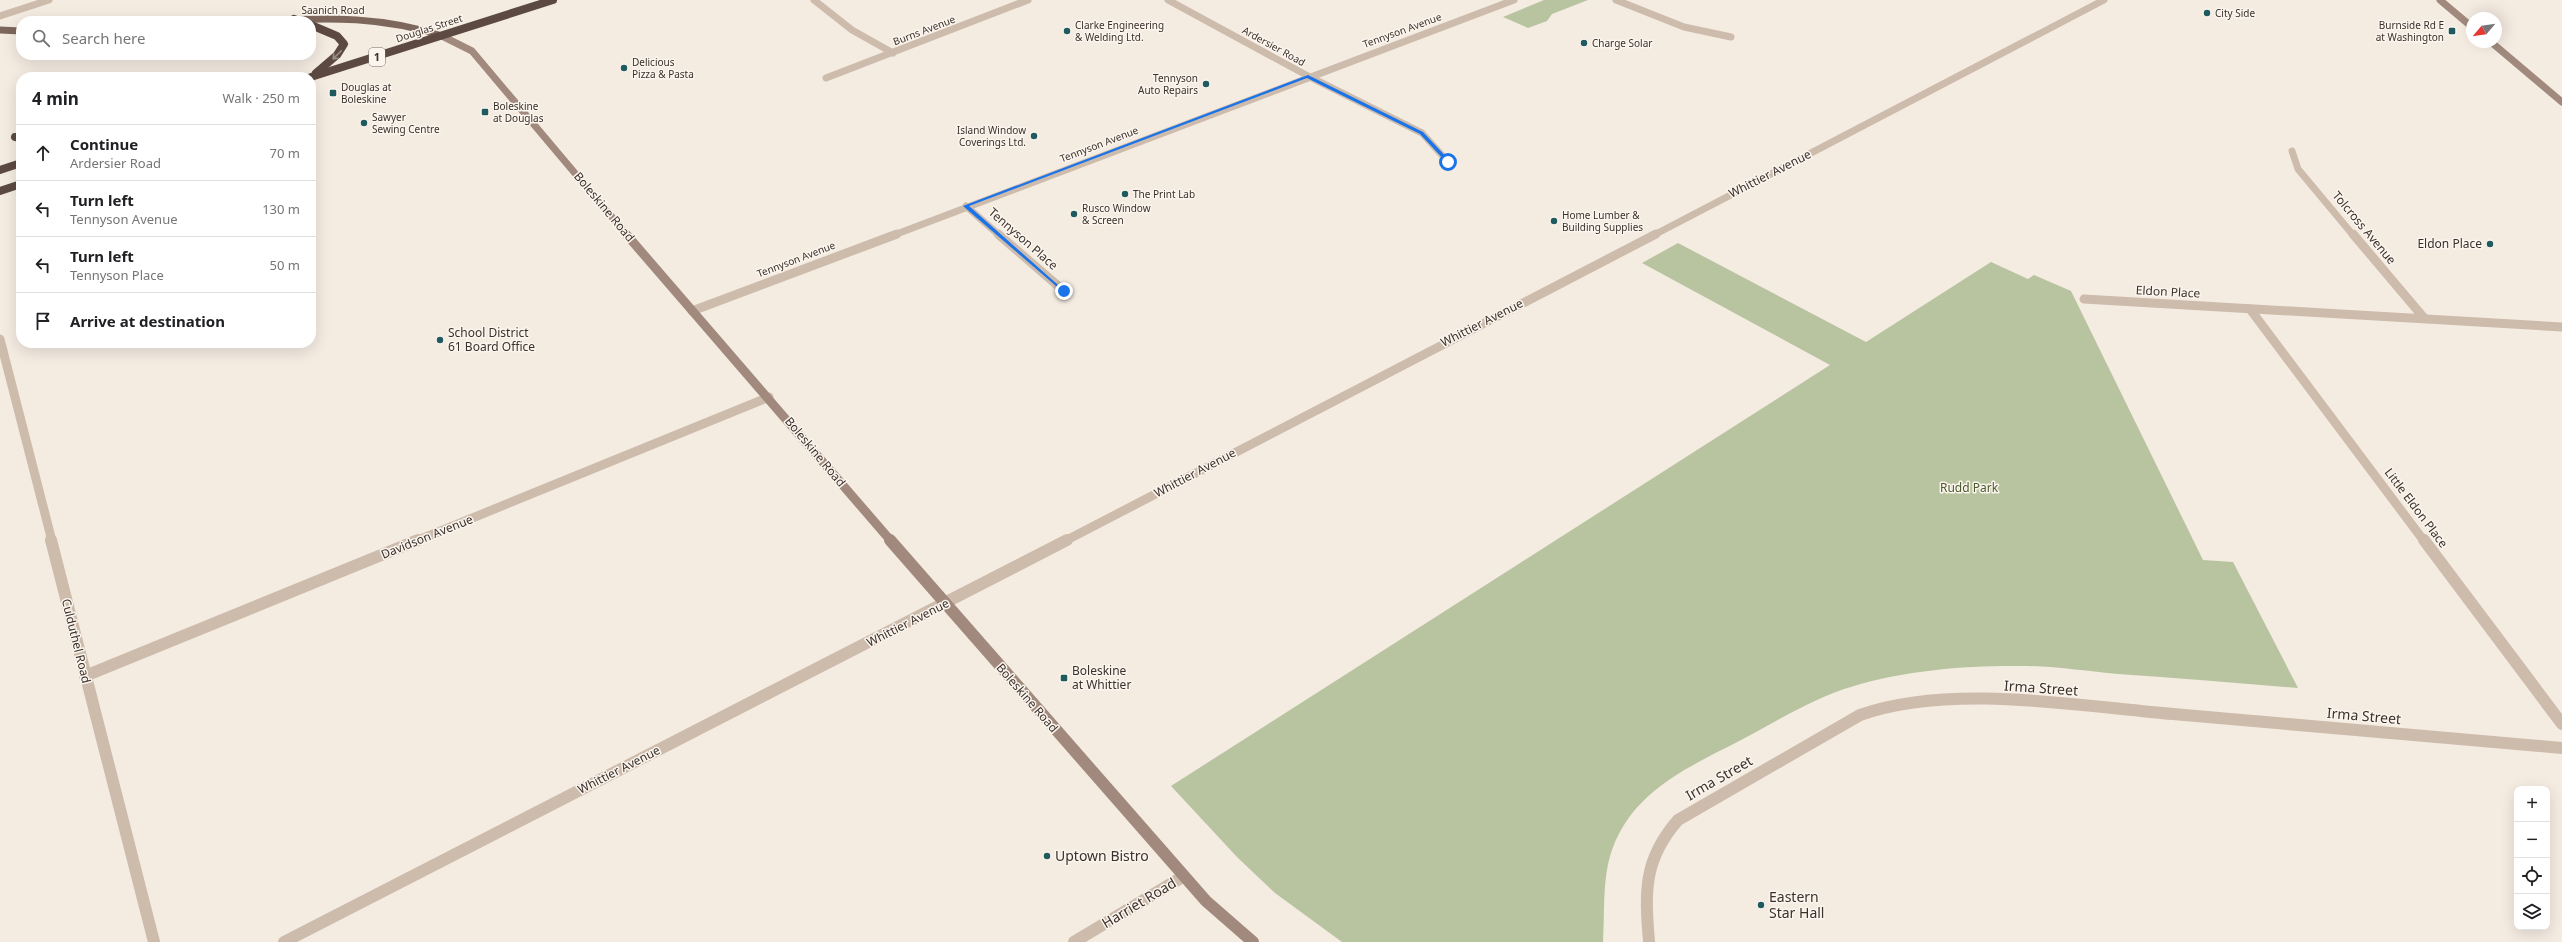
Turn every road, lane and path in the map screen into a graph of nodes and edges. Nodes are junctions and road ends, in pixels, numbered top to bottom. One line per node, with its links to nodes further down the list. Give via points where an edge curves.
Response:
1 (49, 0): 10 (street)
2 (553, 0): 16 (highway, Douglas Street / 1)
3 (814, 0): 19 (street, via 852,30)
4 (1028, 0): 19 (street, Burns Avenue)
5 (1168, 0): 22 (street, Ardersier Road)
6 (1514, 0): 22 (street, Tennyson Avenue)
7 (1616, 0): 17 (street, via 1684,27)
8 (2104, 0): 40 (street, Whittier Avenue)
9 (2440, 0): 12 (main road)
10 (0, 16)
11 (316, 20): 16 (main road, Saanich Road, via 378,20)
12 (2466, 21)
13 (316, 27): 20 (highway, one-way to 20, via 338,36 344,44 337,55)
14 (0, 30): 15 (main road)
15 (16, 31)
16 (442, 36): 21 (highway, Douglas Street / 1); 35 (main road, Boleskine Road, via 464,46 475,55)
17 (1731, 37)
18 (2497, 48): 24 (main road)
19 (893, 53): 23 (street, Burns Avenue)
20 (316, 73)
21 (316, 75)
22 (1308, 76): 26 (street, Ardersier Road, via 1422,133); 31 (street, Tennyson Avenue)
23 (826, 78)
24 (2562, 102)
25 (2292, 151): 36 (street, Tolcross Avenue, via 2298,169)
26 (1448, 162)
27 (16, 165): 28 (highway)
28 (0, 170)
29 (16, 186): 30 (highway)
30 (0, 191)
31 (966, 206): 32 (street, Tennyson Place); 35 (street, Tennyson Avenue)
32 (1064, 291)
33 (2084, 299): 34 (street, Eldon Place)
34 (2250, 309): 36 (street, Eldon Place); 42 (street, Little Eldon Place)
35 (692, 311): 39 (main road, Boleskine Road)
36 (2424, 318): 37 (street, Eldon Place)
37 (2562, 327)
38 (0, 339): 41 (street, Culduthel Road)
39 (769, 397): 40 (main road, Boleskine Road); 41 (street, Davidson Avenue)
40 (944, 604): 44 (main road, Boleskine Road); 46 (street, Whittier Avenue)
41 (86, 676): 45 (street, Culduthel Road)
42 (2562, 724)
43 (2562, 748): 49 (street, Irma Street, via 2026,701 1957,698 1908,701 1860,715 1678,820 1656,847 1648,868 1645,893)
44 (1184, 876): 47 (street, Harriet Road); 48 (main road, Harriet Road, via 1206,901)
45 (154, 942)
46 (284, 942)
47 (1074, 942)
48 (1253, 942)
49 (1649, 942)

